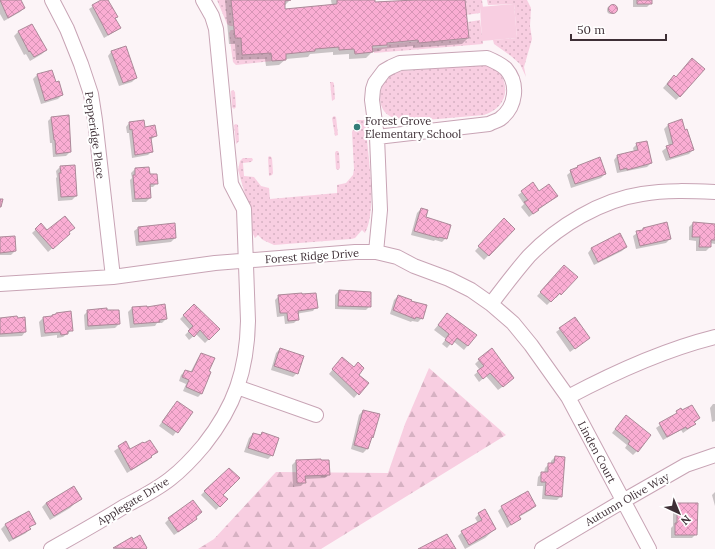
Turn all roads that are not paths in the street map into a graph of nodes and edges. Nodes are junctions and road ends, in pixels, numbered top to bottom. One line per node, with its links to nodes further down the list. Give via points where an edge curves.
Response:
1 (52, 0): 7 (street, Pepperidge Place, via 70,36 91,94)
2 (203, 0): 6 (street, Applegate Drive, via 216,29 231,184 244,209)
3 (377, 137): 3 (street, via 489,124 500,119 513,103 513,80 506,69 487,58 400,63 390,66 373,89); 5 (street, via 380,210)
4 (715, 192): 9 (street, via 642,194 595,209 551,237 530,256)
5 (376, 252): 6 (street, Forest Ridge Drive); 9 (street, Forest Ridge Drive, via 398,258 449,279)
6 (246, 261): 7 (street, Forest Ridge Drive); 11 (street, Applegate Drive, via 248,339)
7 (113, 277): 8 (street, Forest Ridge Drive)
8 (0, 284)
9 (491, 304): 12 (street, Forest Ridge Drive, via 513,323)
10 (715, 337): 12 (street, via 688,344 635,364)
11 (238, 387): 13 (street); 16 (street, Applegate Drive, via 214,432 193,458 170,480)
12 (568, 397): 15 (street, Linden Court)
13 (316, 415)
14 (715, 455): 15 (street, Autumn Olive Way, via 686,466)
15 (623, 501): 17 (street, Autumn Olive Way); 18 (street, Linden Court)
16 (51, 549)
17 (542, 549)
18 (649, 549)

